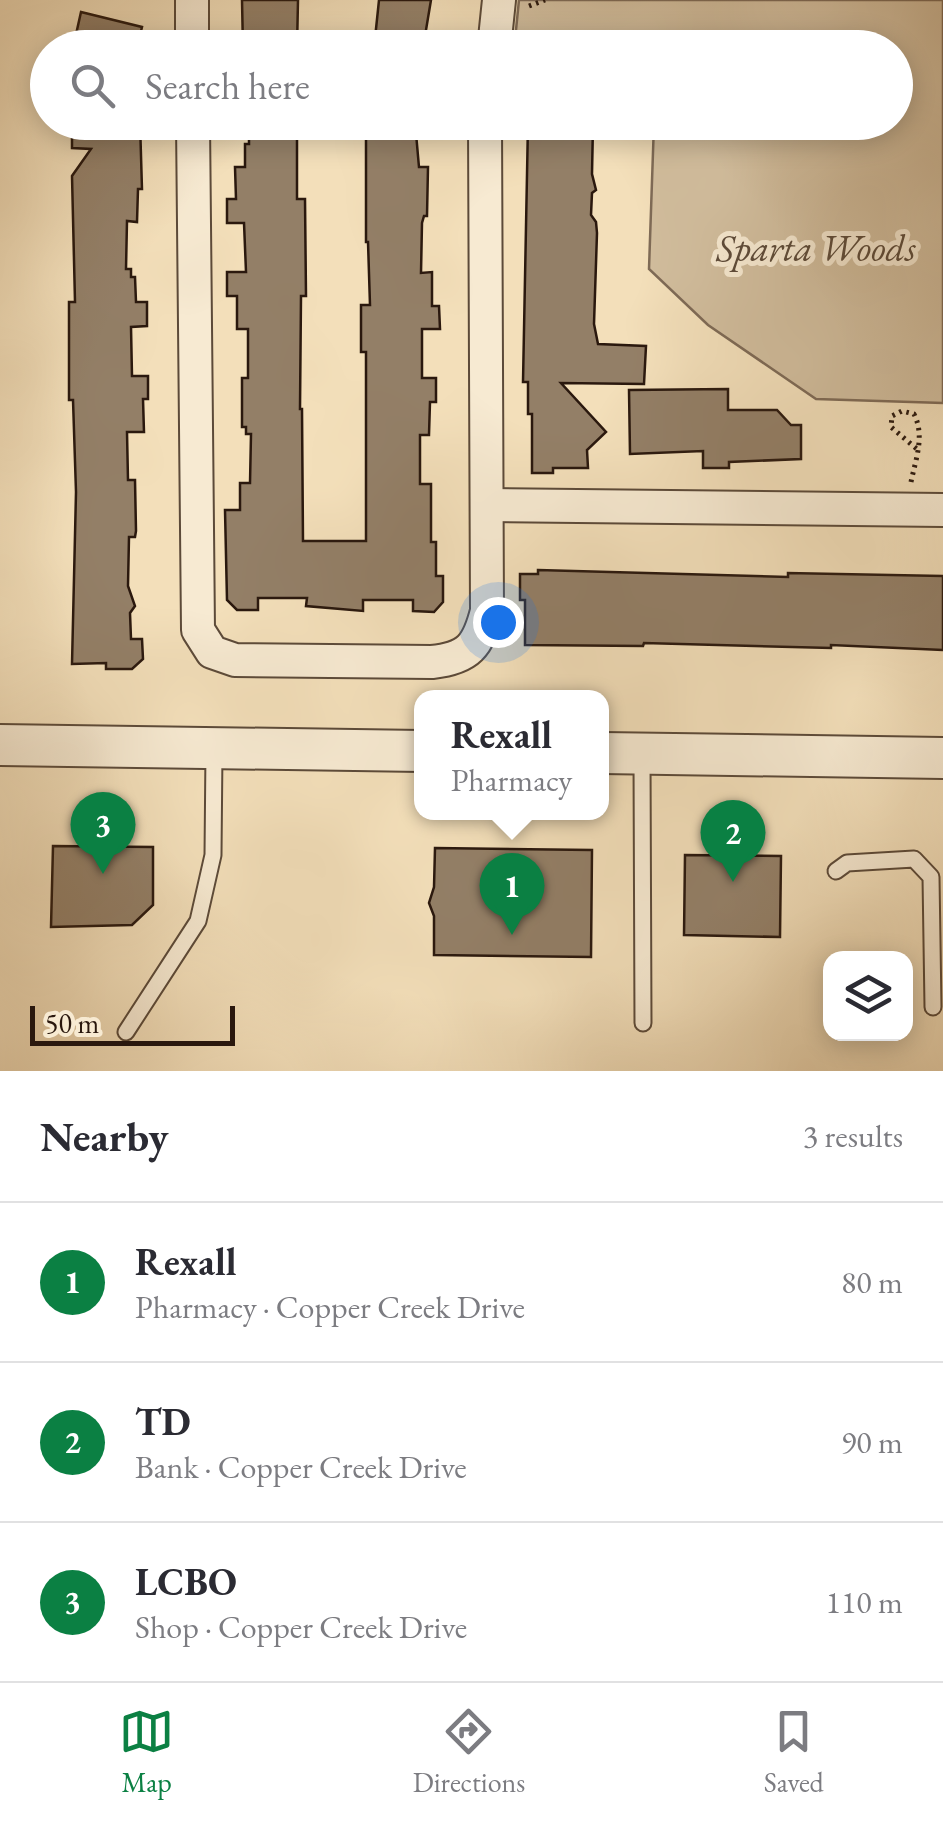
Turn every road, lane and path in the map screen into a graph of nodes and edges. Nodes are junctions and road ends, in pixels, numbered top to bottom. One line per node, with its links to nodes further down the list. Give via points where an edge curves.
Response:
1 (192, 0): 4 (street)
2 (544, 0): 3 (path)
3 (510, 4): 5 (street)
4 (192, 30)
5 (501, 30)
6 (193, 140): 9 (street, via 198,630 212,652 235,660 452,660 482,632)
7 (486, 140): 9 (street)
8 (918, 450): 8 (path, via 922,429 914,414 892,416 891,427); 10 (path)
9 (488, 506): 10 (street)
10 (906, 510): 11 (street)
11 (943, 510)
12 (0, 744): 13 (street)
13 (214, 748): 14 (street); 21 (lane, via 213,855 198,921)
14 (414, 751)
15 (609, 754): 16 (street)
16 (642, 754): 17 (street); 20 (lane)
17 (943, 758)
18 (836, 871): 19 (lane, via 847,863 914,859 931,877)
19 (933, 1007)
20 (643, 1022)
21 (126, 1032)

